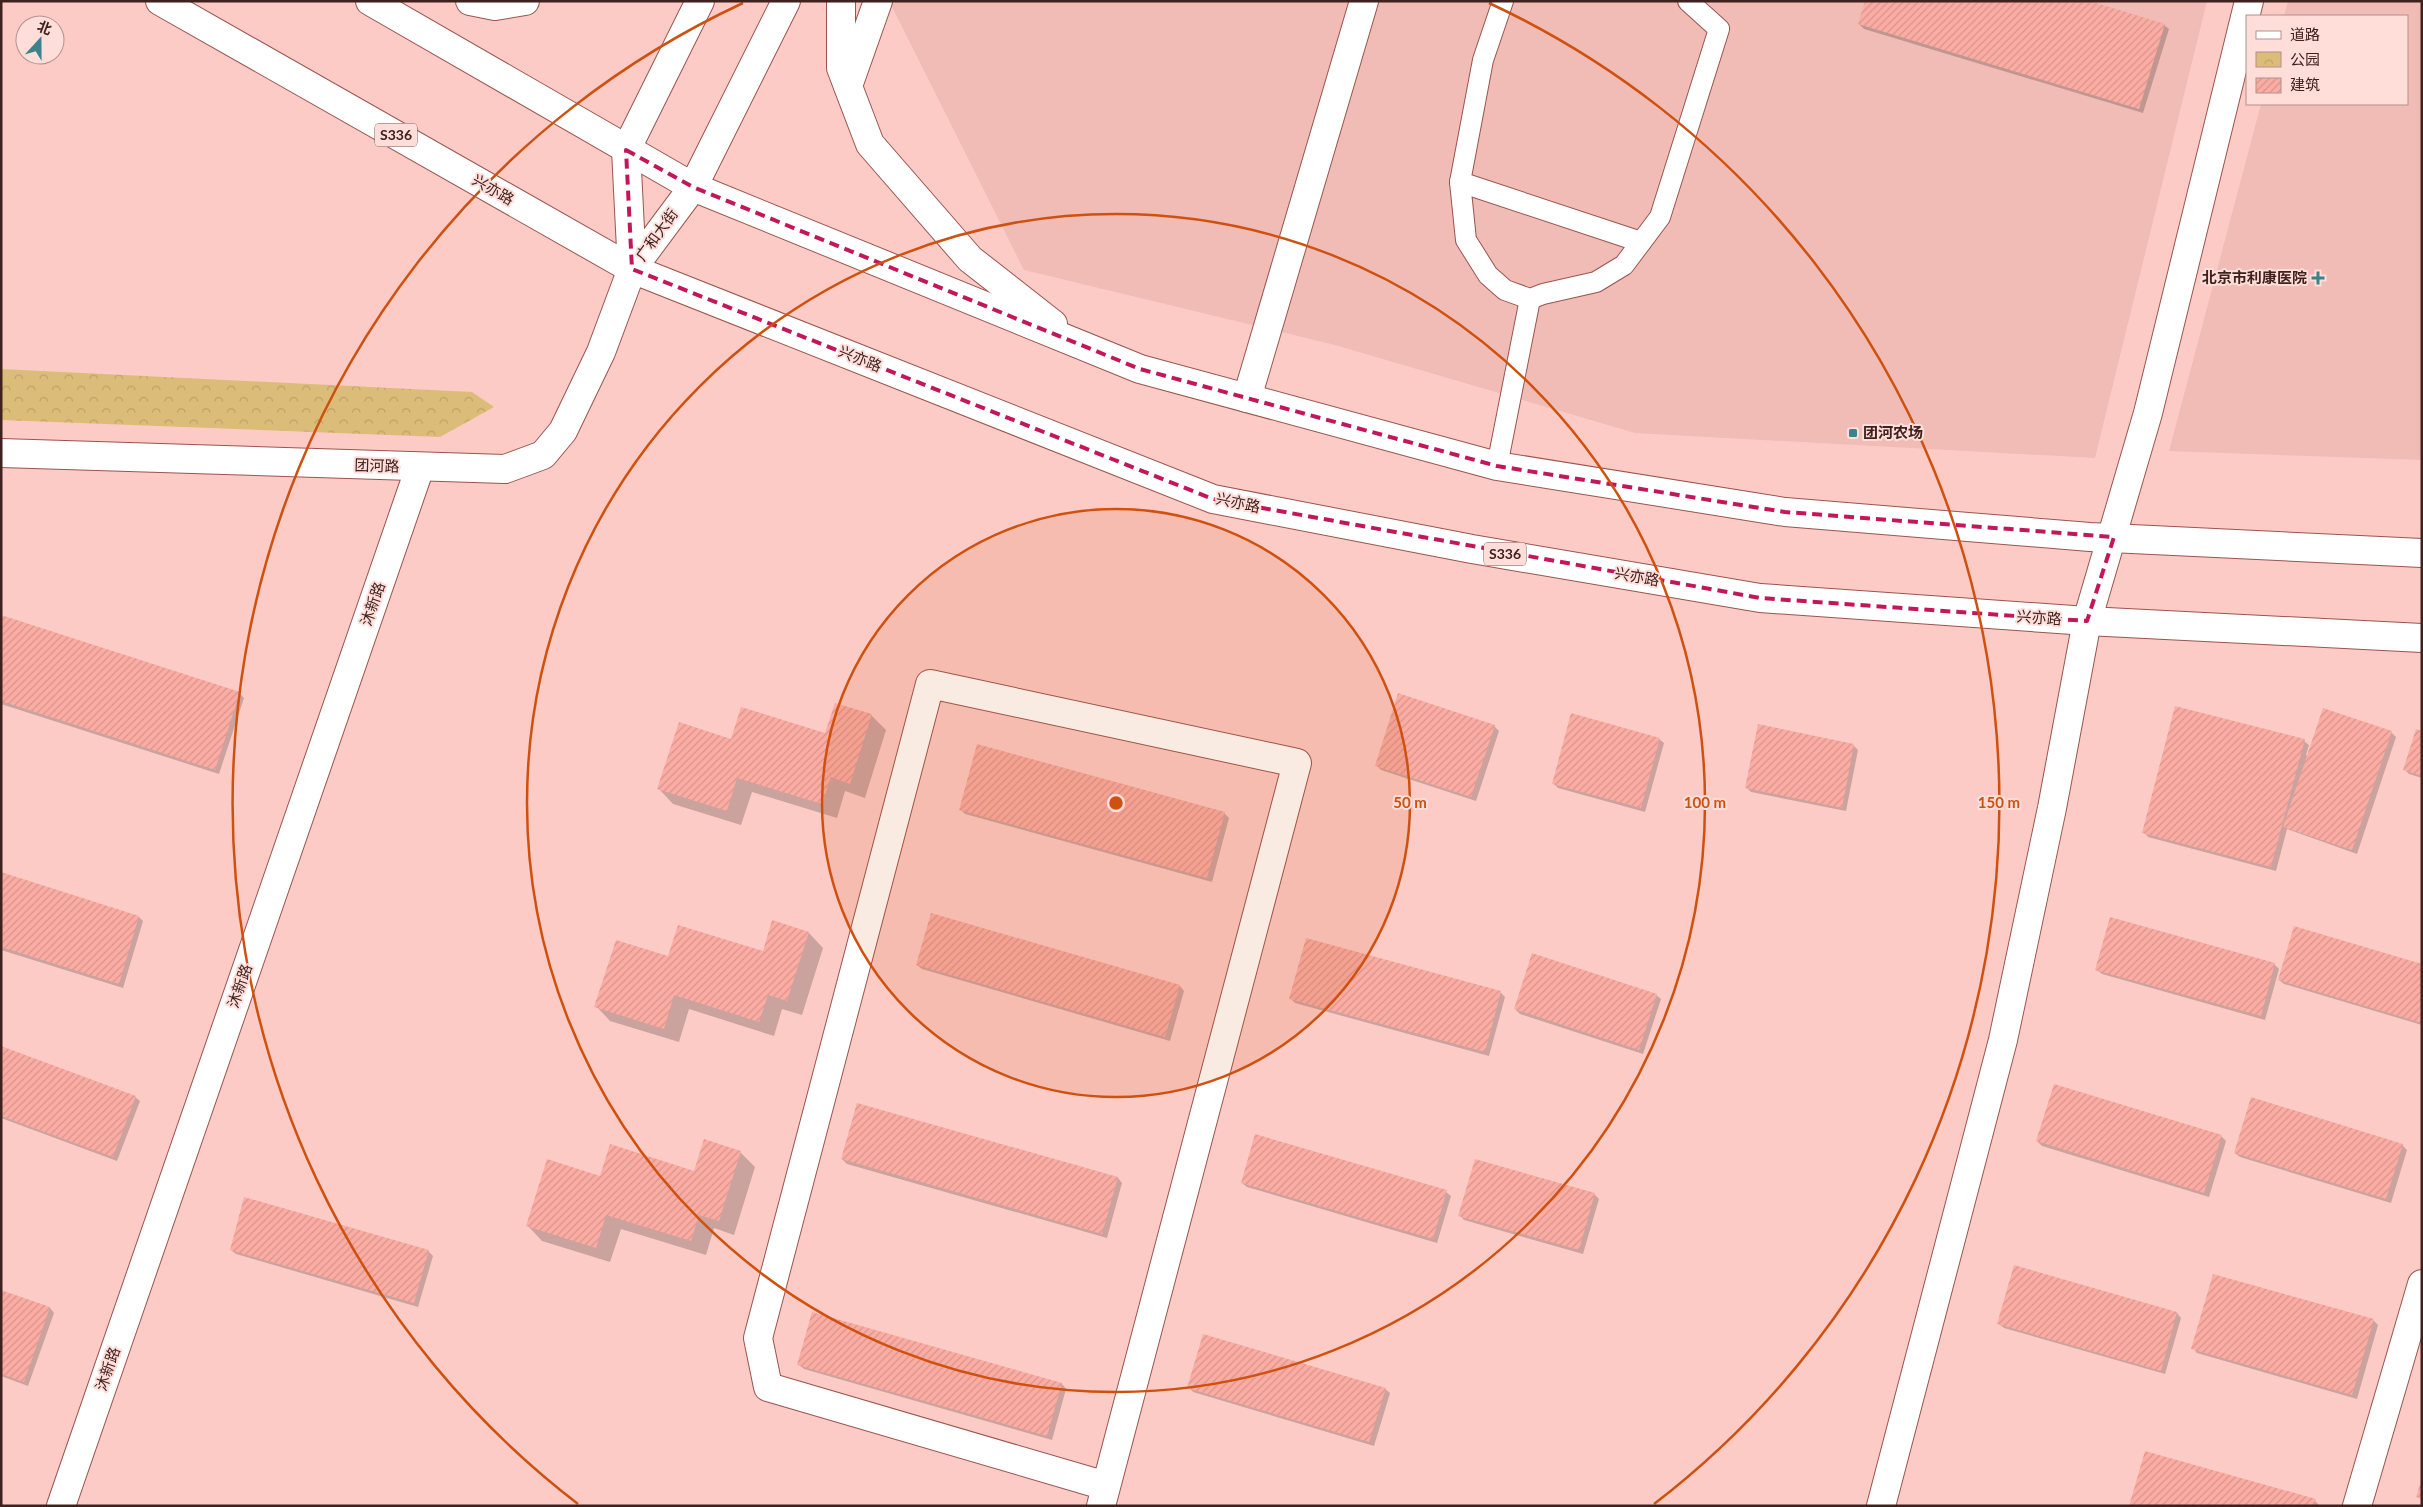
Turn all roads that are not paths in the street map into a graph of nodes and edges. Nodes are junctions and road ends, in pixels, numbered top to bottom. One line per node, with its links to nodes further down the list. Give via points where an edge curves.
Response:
1 (160, 1): 18 (street, 兴亦路 / S336)
2 (370, 1): 14 (street)
3 (470, 1): 4 (street, via 495,6)
4 (526, 1)
5 (700, 1): 14 (street, 广和大街)
6 (786, 1): 16 (street, 广和大街)
7 (841, 1): 13 (street, via 841,68)
8 (878, 1): 13 (street)
9 (1364, 1): 21 (street)
10 (1503, 1): 15 (lane, via 1483,60)
11 (1688, 1): 17 (lane, via 1719,29 1660,217)
12 (2249, 1): 25 (street)
13 (848, 86): 20 (street, via 870,144 970,259)
14 (626, 150): 16 (street); 18 (street, 广和大街)
15 (1460, 182): 17 (lane); 19 (lane, via 1466,240 1488,275 1506,290)
16 (693, 187): 18 (street, 广和大街); 20 (street)
17 (1641, 242): 19 (lane, via 1624,265 1596,282)
18 (632, 269): 24 (street, 团河路, via 601,352 563,431 543,455 505,470); 27 (street, 兴亦路 / S336, via 1213,499 1472,549 1760,598)
19 (1530, 299): 23 (lane)
20 (1080, 344): 21 (street, via 1140,369)
21 (1247, 398): 23 (street)
22 (1, 454): 24 (street, 团河路)
23 (1497, 466): 25 (street, via 1785,512)
24 (420, 467): 31 (street, 沐新路)
25 (2114, 537): 26 (street); 27 (street)
26 (2422, 553)
27 (2087, 621): 28 (street, 兴亦路 / S336); 32 (street, via 2003,1040)
28 (2422, 638)
29 (2422, 1284): 33 (street)
30 (1103, 1496): 30 (street, via 1297,763 930,684 758,1338 768,1387)
31 (61, 1506)
32 (1881, 1506)
33 (2357, 1506)

